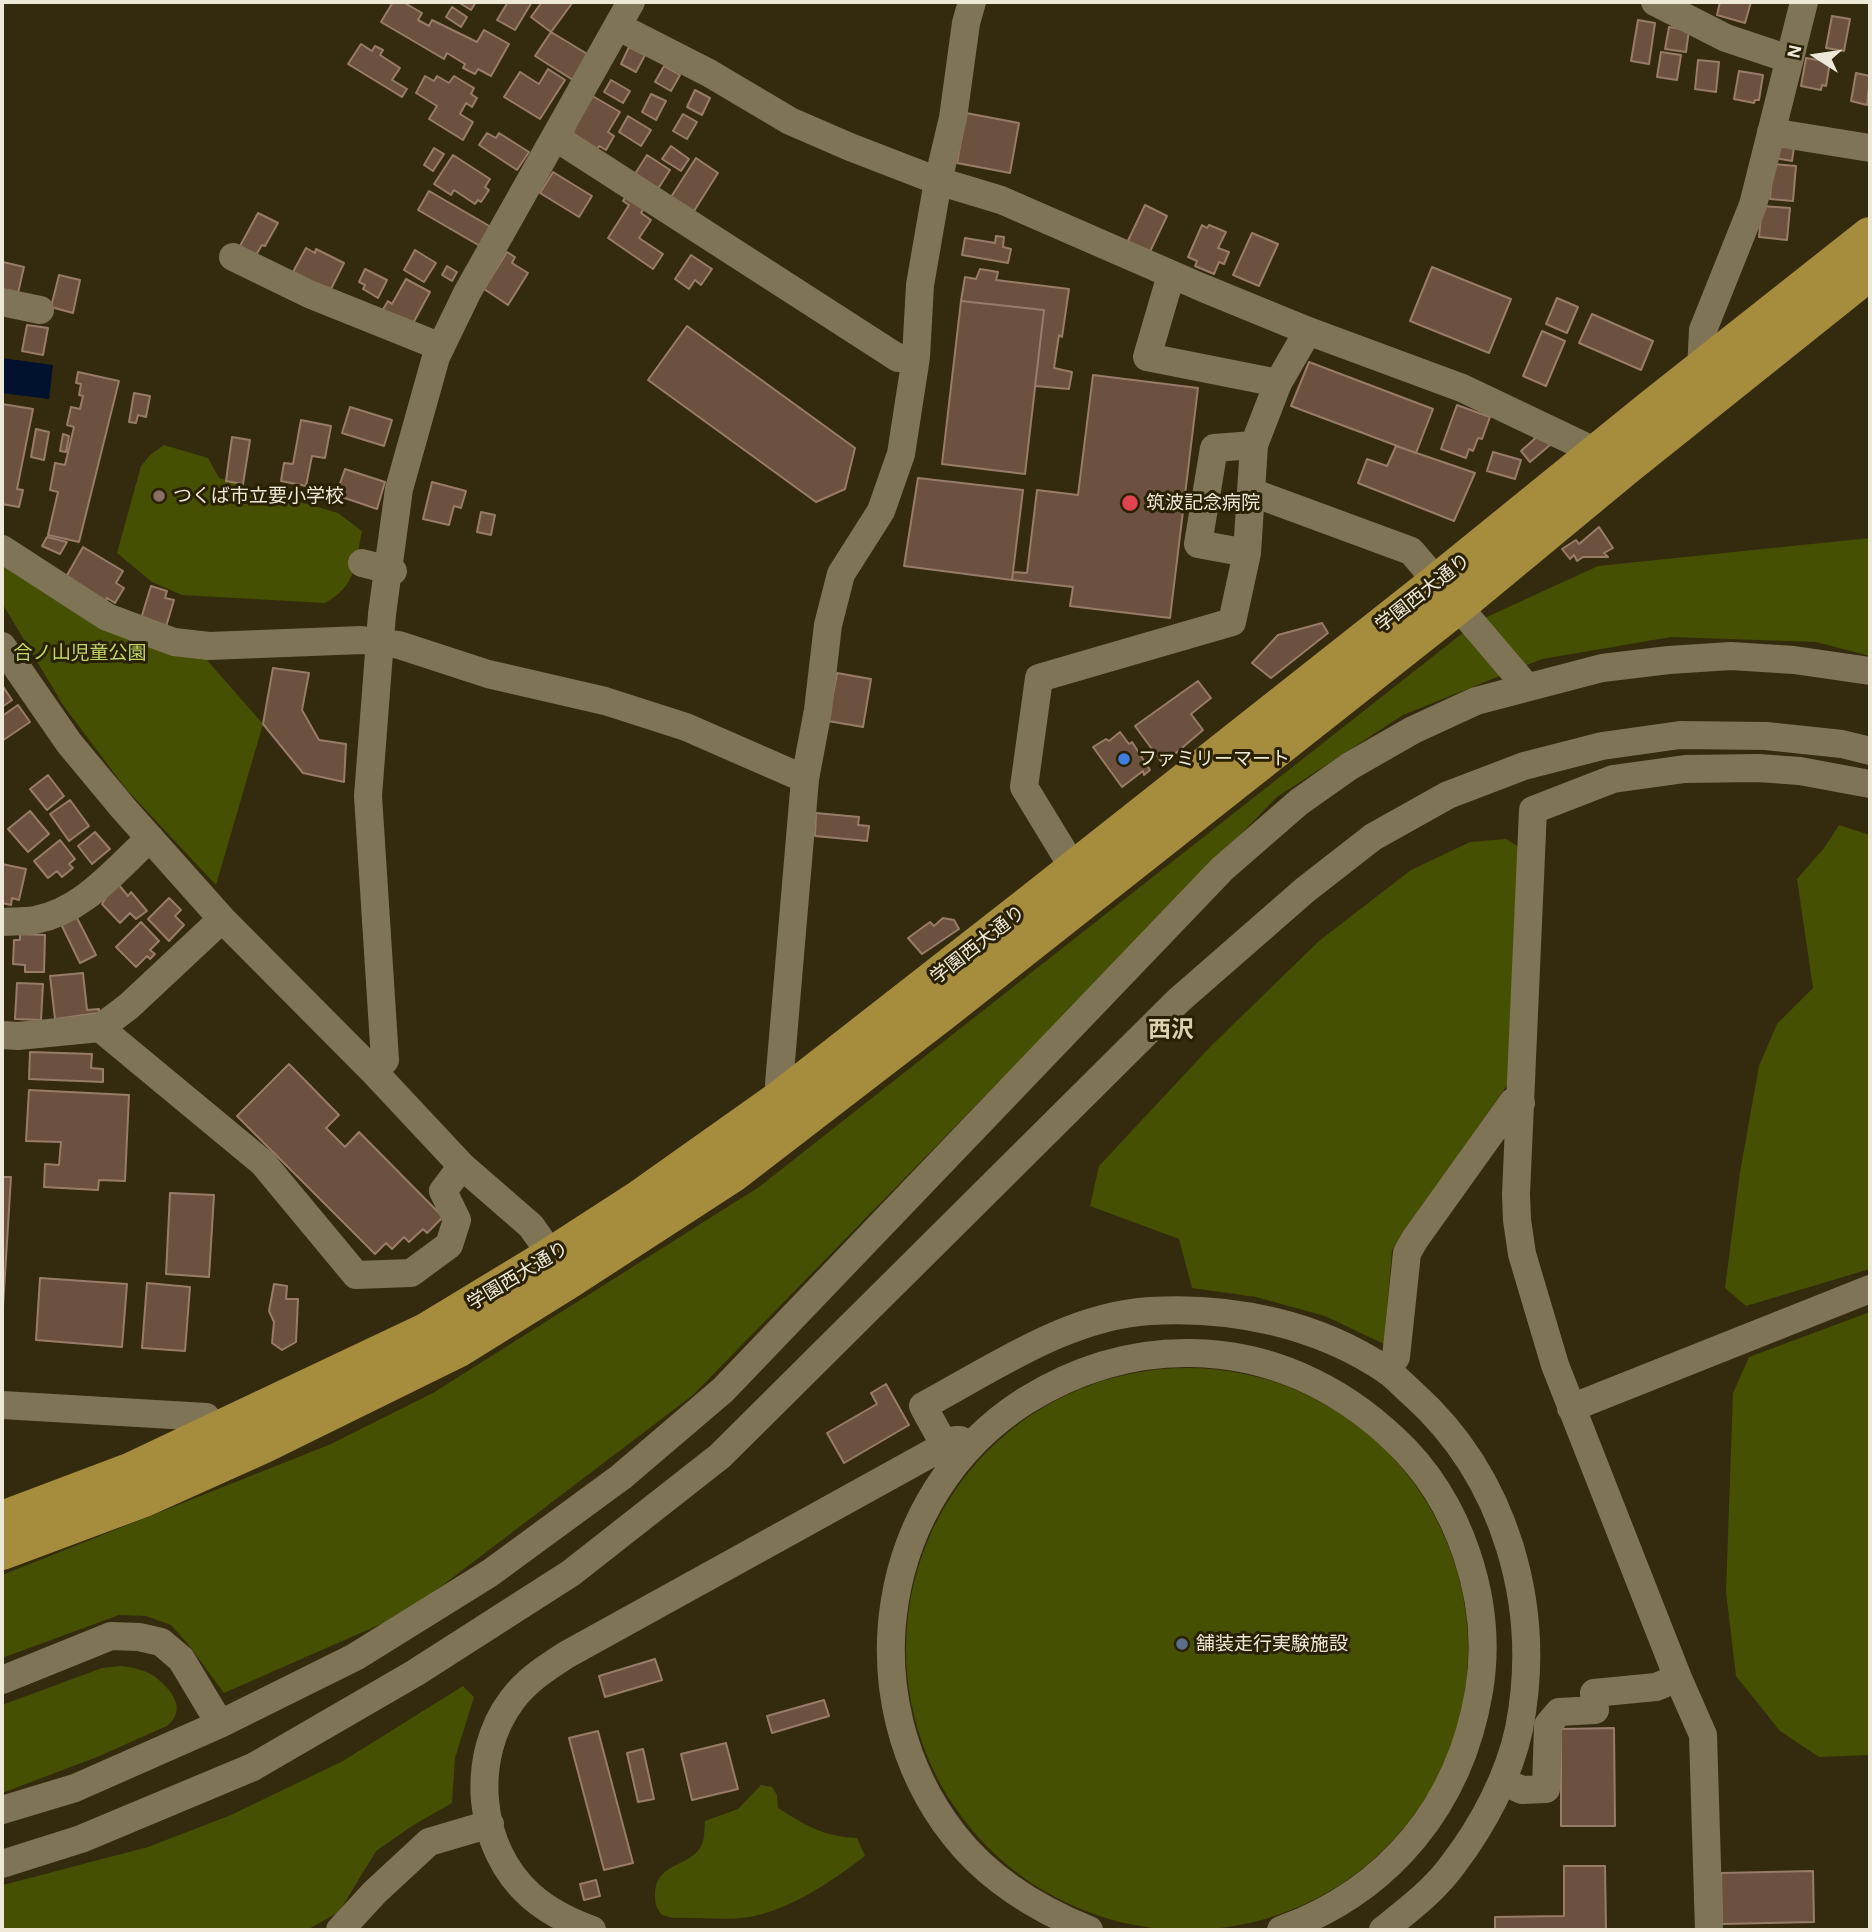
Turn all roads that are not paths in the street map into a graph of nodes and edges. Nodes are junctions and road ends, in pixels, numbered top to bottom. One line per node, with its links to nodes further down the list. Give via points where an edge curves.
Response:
1 (972, 2): 9 (street)
2 (1655, 2): 5 (street, via 1726,38)
3 (1804, 2): 5 (street)
4 (622, 10): 7 (street); 9 (street, via 709,73 790,121)
5 (1789, 59): 6 (street)
6 (1772, 132): 8 (street); 19 (street, via 1754,205 1703,330)
7 (555, 137): 17 (street, via 486,255); 18 (street, via 898,358)
8 (1870, 148)
9 (939, 181): 13 (street, via 1001,200); 18 (street, via 920,285)
10 (1870, 236): 19 (highway, 学園西大通り)
11 (233, 257): 17 (street)
12 (1870, 271): 22 (highway, 学園西大通り)
13 (1171, 275): 16 (street); 20 (street, via 1147,358)
14 (2, 302): 15 (street)
15 (40, 310)
16 (1308, 331): 20 (street); 22 (street, via 1462,388)
17 (441, 348): 27 (street, via 381,568)
18 (916, 358): 32 (street, via 893,477 881,511 841,573 828,625)
19 (1701, 370): 22 (highway, 学園西大通り)
20 (1278, 383): 21 (street)
21 (1254, 446): 23 (street); 25 (street, via 1214,449 1198,544)
22 (1612, 459): 26 (highway, 学園西大通り)
23 (1251, 492): 25 (street); 26 (street, via 1412,551)
24 (2, 549): 27 (street, via 107,617 174,642 209,646)
25 (1247, 553): 35 (street, via 1232,622 1039,678 1024,787)
26 (1448, 594): 30 (street); 35 (highway, 学園西大通り); 44 (highway, 学園西大通り, via 941,1013 733,1173)
27 (380, 642): 32 (street, via 488,674 606,701 686,727); 40 (street, via 368,796 385,1060)
28 (2, 646): 34 (street, via 69,743)
29 (1870, 671): 30 (street, via 1731,656 1602,668)
30 (1526, 686): 56 (street, via 1476,701 1413,730 1350,766 1270,827 1149,944 723,1390 621,1477 490,1573 366,1650)
31 (1870, 751): 60 (street, via 1766,736 1680,735 1602,746 1524,766 1448,795 1373,837 1179,1000 720,1456 571,1573 415,1673 253,1767 81,1839)
32 (804, 779): 41 (street, via 779,1084)
33 (1870, 784): 42 (street, via 1800,771 1685,769 1613,779 1533,810)
34 (150, 838): 36 (street); 37 (street, via 87,898 33,921)
35 (1074, 869): 41 (highway, 学園西大通り)
36 (222, 919): 38 (street); 40 (street)
37 (2, 922)
38 (100, 1028): 39 (street); 43 (street, via 263,1163 356,1275 411,1273 449,1245 457,1220 443,1191)
39 (2, 1035)
40 (374, 1072): 43 (street)
41 (782, 1098): 44 (highway, 学園西大通り, via 638,1200)
42 (1521, 1103): 46 (street, via 1513,1102 1407,1253 1396,1357); 48 (street, via 1516,1194 1522,1254)
43 (462, 1167): 44 (street, via 531,1226)
44 (560, 1268): 49 (highway, 学園西大通り); 53 (highway, 学園西大通り, via 457,1349 144,1498)
45 (1870, 1289): 48 (street)
46 (1387, 1371): 51 (street, via 1299,1328 1248,1315 1148,1311 1057,1334 923,1406); 57 (street, via 1457,1440 1483,1481 1518,1572 1526,1627 1526,1678 1518,1731)
47 (2, 1405): 49 (street, via 206,1417)
48 (1571, 1408): 54 (street)
49 (215, 1433): 52 (highway, 学園西大通り, via 132,1471)
50 (976, 1440): 51 (street, via 955,1440); 63 (street, via 925,1509 896,1591 890,1634 898,1720 916,1771 955,1836 1018,1895); 64 (street, via 1009,1411 1085,1370 1138,1357 1213,1353 1256,1360 1336,1393 1371,1417 1430,1480 1468,1558 1478,1600 1480,1687 1471,1729 1441,1799 1410,1843 1380,1874 1345,1900)
51 (945, 1446): 59 (street, via 536,1674 512,1700 494,1731 485,1766 484,1801)
52 (2, 1520)
53 (2, 1551)
54 (1678, 1678): 57 (street, via 1656,1687 1594,1693 1595,1710 1559,1712 1548,1725 1546,1789 1522,1790); 66 (street, via 1703,1735)
55 (2, 1680): 56 (street, via 111,1636 139,1637 161,1642 180,1659)
56 (220, 1724): 58 (street, via 75,1788)
57 (1502, 1781): 65 (street, via 1453,1865)
58 (2, 1810)
59 (490, 1824): 61 (street, via 429,1842); 62 (street, via 496,1849 530,1896 558,1917)
60 (2, 1864)
61 (340, 1930)
62 (592, 1930)
63 (1089, 1930)
64 (1281, 1930)
65 (1383, 1930)
66 (1709, 1930)

